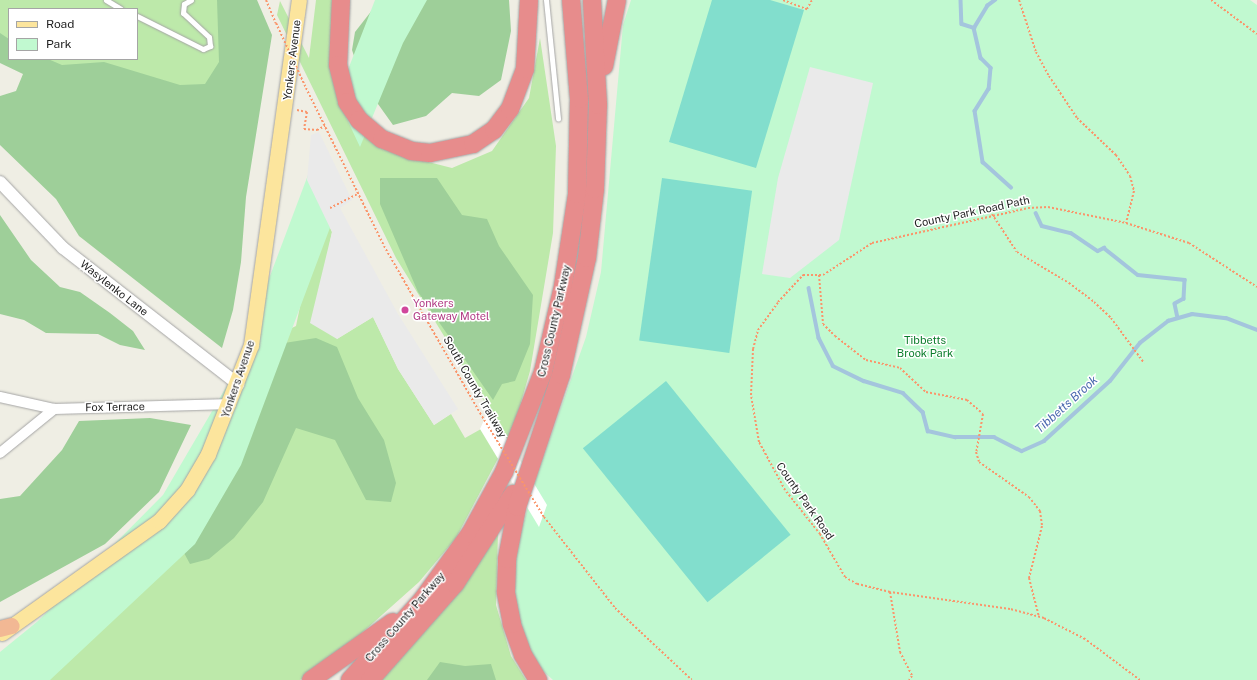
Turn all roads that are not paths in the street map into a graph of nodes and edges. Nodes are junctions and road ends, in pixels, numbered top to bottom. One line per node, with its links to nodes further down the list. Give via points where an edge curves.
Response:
1 (106, 0): 10 (lane)
2 (191, 0): 11 (lane, via 184,4 183,13 209,37 210,46 204,49)
3 (300, 0): 15 (main road, Yonkers Avenue, via 260,297 251,345)
4 (341, 0): 5 (highway, via 338,65 347,102 359,120 382,139 411,151 430,153 473,144 494,130 510,109 525,69)
5 (529, 0)
6 (546, 0): 13 (lane)
7 (571, 0): 21 (highway, Cross County Parkway, via 579,99 578,170 567,264 549,351 520,435 493,495 458,552)
8 (592, 0): 12 (highway, Cross County Parkway)
9 (617, 0): 12 (highway)
10 (119, 8)
11 (138, 16)
12 (598, 105): 19 (highway, Cross County Parkway, via 595,189 583,279 561,375)
13 (558, 118)
14 (0, 182): 15 (street, Wasylenko Lane, via 63,248)
15 (238, 384): 17 (main road, Yonkers Avenue)
16 (0, 397): 18 (street, Fox Terrace)
17 (231, 404): 18 (street, Fox Terrace); 22 (main road, Yonkers Avenue, via 199,472 174,506 125,548)
18 (54, 410): 20 (street)
19 (540, 438): 25 (highway, via 514,493 481,549); 26 (highway, via 512,525 506,575 512,624 523,655)
20 (0, 453)
21 (422, 600): 23 (highway); 24 (highway, Cross County Parkway)
22 (4, 630)
23 (311, 680)
24 (350, 680)
25 (370, 680)
26 (538, 680)

